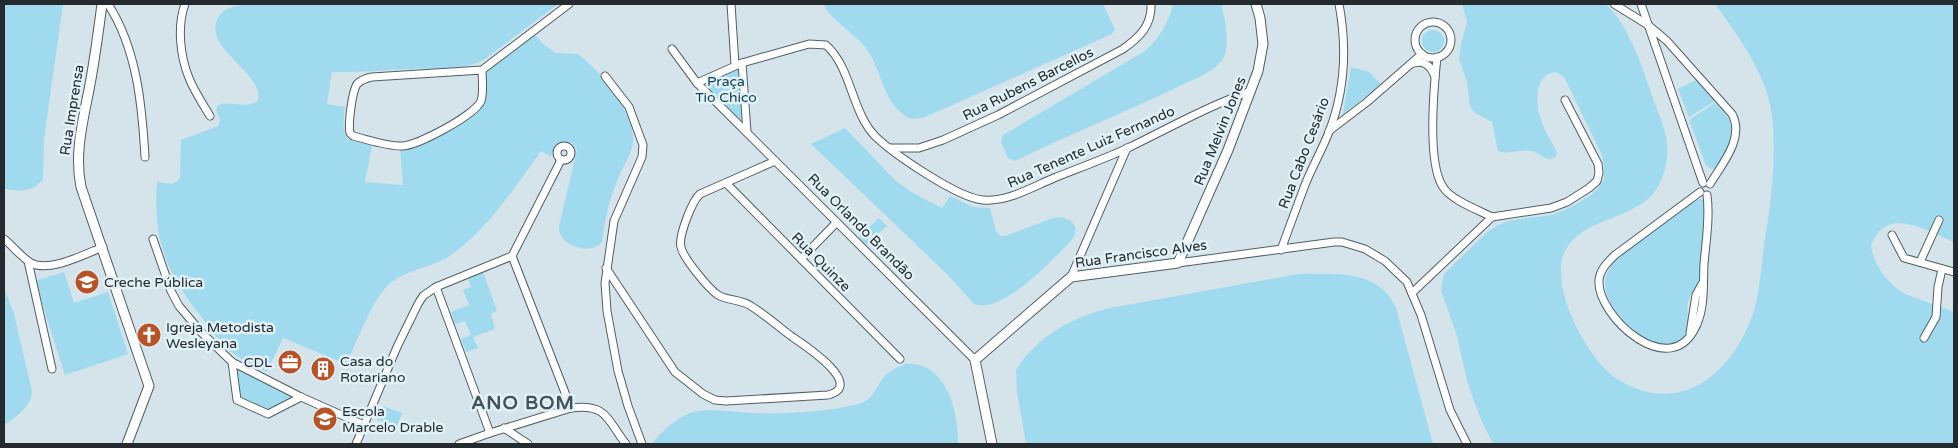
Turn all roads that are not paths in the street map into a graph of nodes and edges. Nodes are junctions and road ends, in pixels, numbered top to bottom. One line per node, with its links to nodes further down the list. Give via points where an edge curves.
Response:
1 (102, 4): 40 (street, Rua Imprensa, via 77,164 81,187)
2 (108, 4): 28 (street, via 121,28 139,86)
3 (185, 4): 23 (street, via 180,35 186,70)
4 (569, 4): 17 (street)
5 (730, 4): 15 (street)
6 (1151, 4): 26 (street, Rua Rubens Barcellos, via 1148,25 1123,49 998,115 943,140 919,148)
7 (1256, 4): 21 (street, Rua Melvin Jones, via 1263,44)
8 (1340, 4): 24 (street, Rua Cabo Cesário, via 1344,66 1340,95)
9 (1614, 4): 11 (street)
10 (1641, 4): 11 (street)
11 (1648, 25): 32 (street); 32 (street, via 1667,41 1735,119 1735,140)
12 (672, 48): 20 (street, Rua Orlando Brandão)
13 (1422, 54): 14 (street); 14 (street, via 1416,44 1418,32 1428,23 1438,23 1448,29 1451,40 1447,51); 16 (street)
14 (1437, 57): 19 (street)
15 (739, 64): 20 (street); 25 (street); 26 (street, Rua Tenente Luiz Fernando, via 809,44 826,46 838,60 865,123)
16 (1408, 66): 19 (street, via 1417,62 1425,64); 24 (street)
17 (482, 70): 17 (street, via 364,79 355,89 350,133 394,145 407,146 424,139 478,104 482,96)
18 (604, 76): 47 (street, via 633,114 643,148 614,221)
19 (1435, 77): 34 (street, via 1434,154 1440,182 1454,197)
20 (697, 83): 25 (street, Rua Orlando Brandão)
21 (1251, 91): 27 (street, Rua Tenente Luiz Fernando, via 1207,108); 46 (street, Rua Melvin Jones)
22 (1565, 100): 34 (street, via 1598,164 1597,181 1559,206)
23 (210, 116)
24 (1329, 131): 41 (street, Rua Cabo Cesário)
25 (747, 132): 30 (street, Rua Orlando Brandão)
26 (890, 148): 27 (street, Rua Tenente Luiz Fernando, via 960,193 990,200 1019,193)
27 (1127, 148): 50 (street)
28 (145, 157)
29 (561, 160): 42 (street)
30 (775, 161): 31 (street); 36 (street, Rua Orlando Brandão)
31 (726, 183): 43 (street, Rua Quinze); 47 (street, via 704,192 695,200 680,239 683,252 718,294 749,304 830,366 840,380 836,392 715,400 675,372)
32 (1706, 184): 33 (street, via 1699,188); 33 (street, via 1712,190)
33 (1703, 193): 33 (street, via 1615,255 1603,268 1599,280 1611,311 1627,330 1657,348 1682,344 1700,318)
34 (1492, 217): 52 (street)
35 (1939, 220): 45 (street)
36 (836, 223): 43 (street); 55 (street, Rua Orlando Brandão)
37 (1892, 235): 45 (street, via 1904,258)
38 (153, 238): 56 (street, via 179,306)
39 (4, 239): 44 (street)
40 (103, 247): 44 (street, via 54,264 36,265); 63 (street, Rua Imprensa, via 149,386)
41 (1281, 250): 46 (street, Rua Francisco Alves); 52 (street, Rua Francisco Alves, via 1334,242 1365,248 1401,274)
42 (512, 256): 51 (street); 59 (street)
43 (801, 259): 54 (street, Rua Quinze)
44 (28, 261): 57 (street)
45 (1920, 262): 48 (street)
46 (1178, 263): 50 (street, Rua Francisco Alves)
47 (606, 268): 68 (street, via 605,295 618,371)
48 (1942, 269): 49 (street); 53 (street, via 1936,317)
49 (1954, 272)
50 (1071, 277): 55 (street, Rua Francisco Alves)
51 (436, 287): 60 (street, via 414,310); 62 (street)
52 (1412, 292): 70 (street, via 1450,410)
53 (1924, 338)
54 (900, 359)
55 (975, 360): 69 (street)
56 (232, 362): 58 (street); 58 (street, via 237,400 268,414)
57 (52, 369)
58 (301, 397): 60 (street)
59 (571, 408): 61 (street); 67 (street, via 601,410)
60 (364, 425): 64 (street)
61 (504, 428): 62 (street); 66 (street)
62 (490, 432): 65 (street)
63 (127, 444)
64 (356, 444)
65 (459, 444)
66 (528, 444)
67 (626, 444)
68 (642, 444)
69 (992, 444)
70 (1467, 444)

